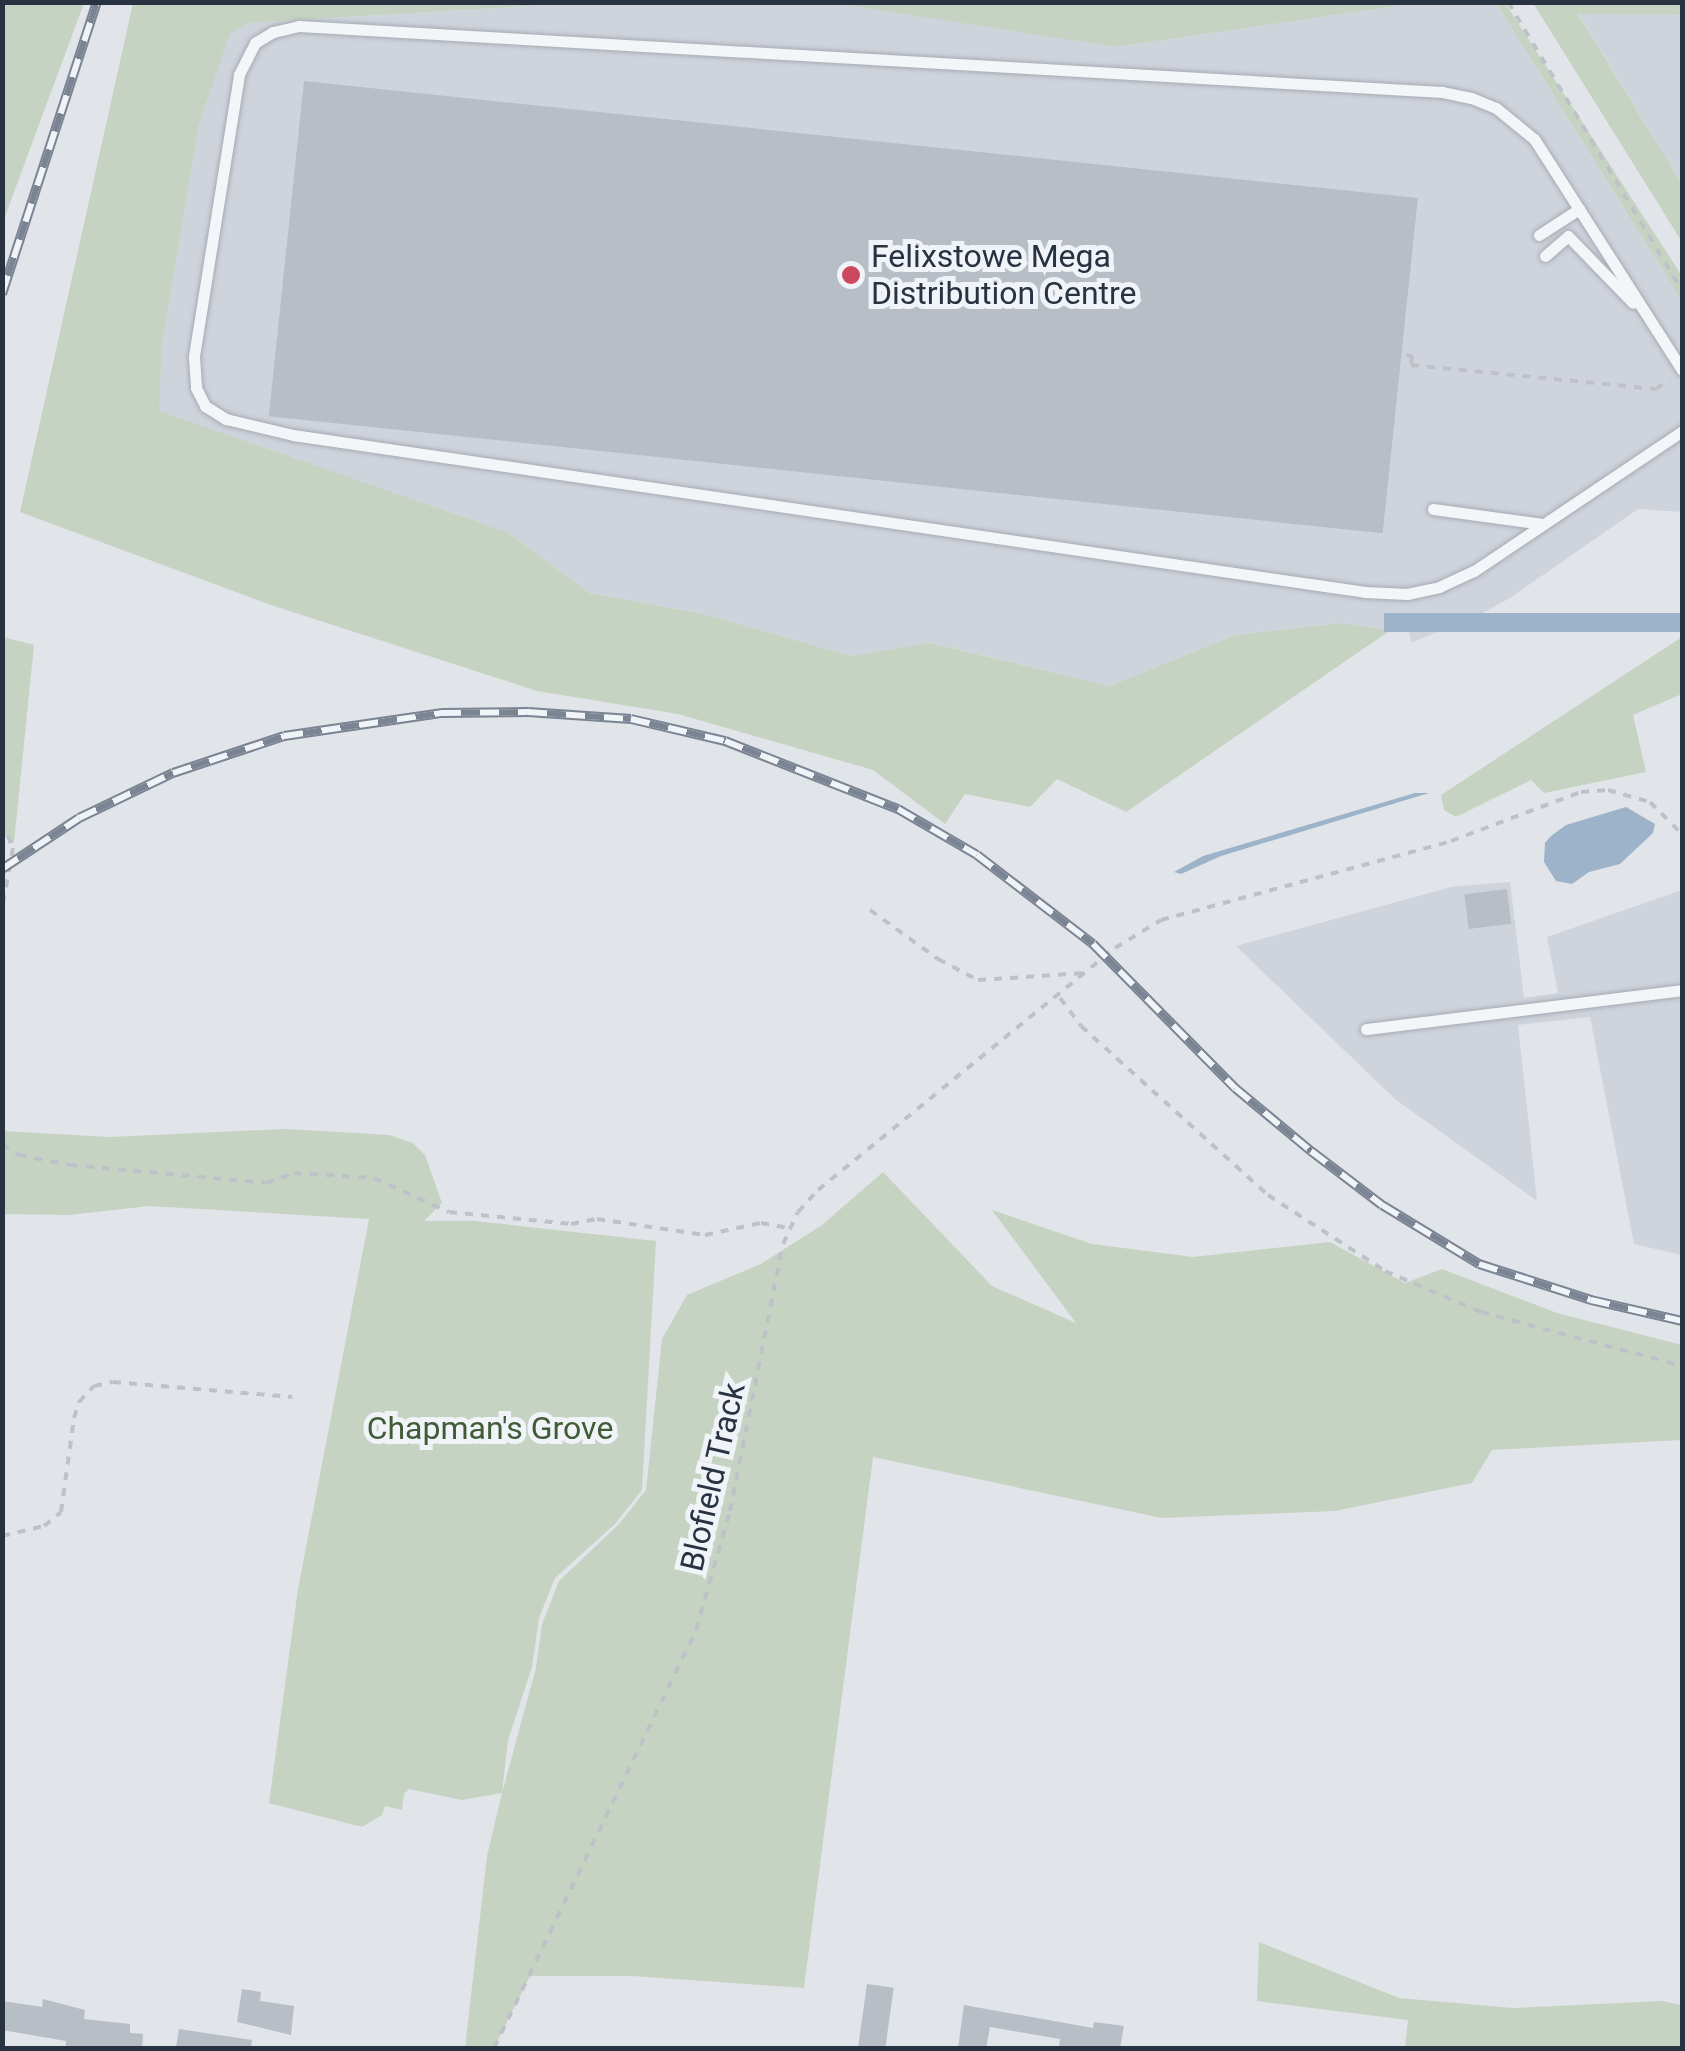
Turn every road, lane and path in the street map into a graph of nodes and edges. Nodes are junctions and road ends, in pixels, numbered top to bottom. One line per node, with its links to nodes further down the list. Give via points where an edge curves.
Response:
1 (1508, 2): 5 (path)
2 (1579, 209): 3 (lane); 6 (lane); 11 (lane, via 1516,124 1471,98 1442,92 299,26 255,43 239,75 194,358 205,406 226,419 293,434 1365,592 1439,587)
3 (1539, 235)
4 (1545, 256): 6 (lane, via 1568,236)
5 (1682, 290)
6 (1653, 324): 8 (lane)
7 (1406, 355): 8 (path, via 1411,365 1656,389)
8 (1682, 370)
9 (1682, 431): 11 (lane)
10 (1433, 510): 11 (lane)
11 (1543, 524)
12 (2, 821): 14 (path, via 13,848)
13 (1682, 834): 16 (path, Blofield Track, via 1650,802 1608,790 1580,792 1451,841 1161,920)
14 (2, 910)
15 (870, 910): 16 (path, via 978,980)
16 (1085, 973): 18 (path, Blofield Track)
17 (1682, 990): 19 (lane)
18 (1059, 996): 21 (path, Blofield Track, via 818,1190); 22 (path, via 1081,1026 1268,1196 1385,1271 1481,1312)
19 (1366, 1029)
20 (2, 1144): 21 (path, via 19,1155 70,1165 266,1183 294,1173 374,1178 466,1214 571,1224 598,1219 705,1234 761,1224)
21 (788, 1228): 25 (path, Blofield Track, via 730,1512 701,1617)
22 (1682, 1366)
23 (292, 1398): 24 (path, via 114,1382 94,1386 74,1418 61,1512 44,1526)
24 (2, 1536)
25 (494, 2048)

